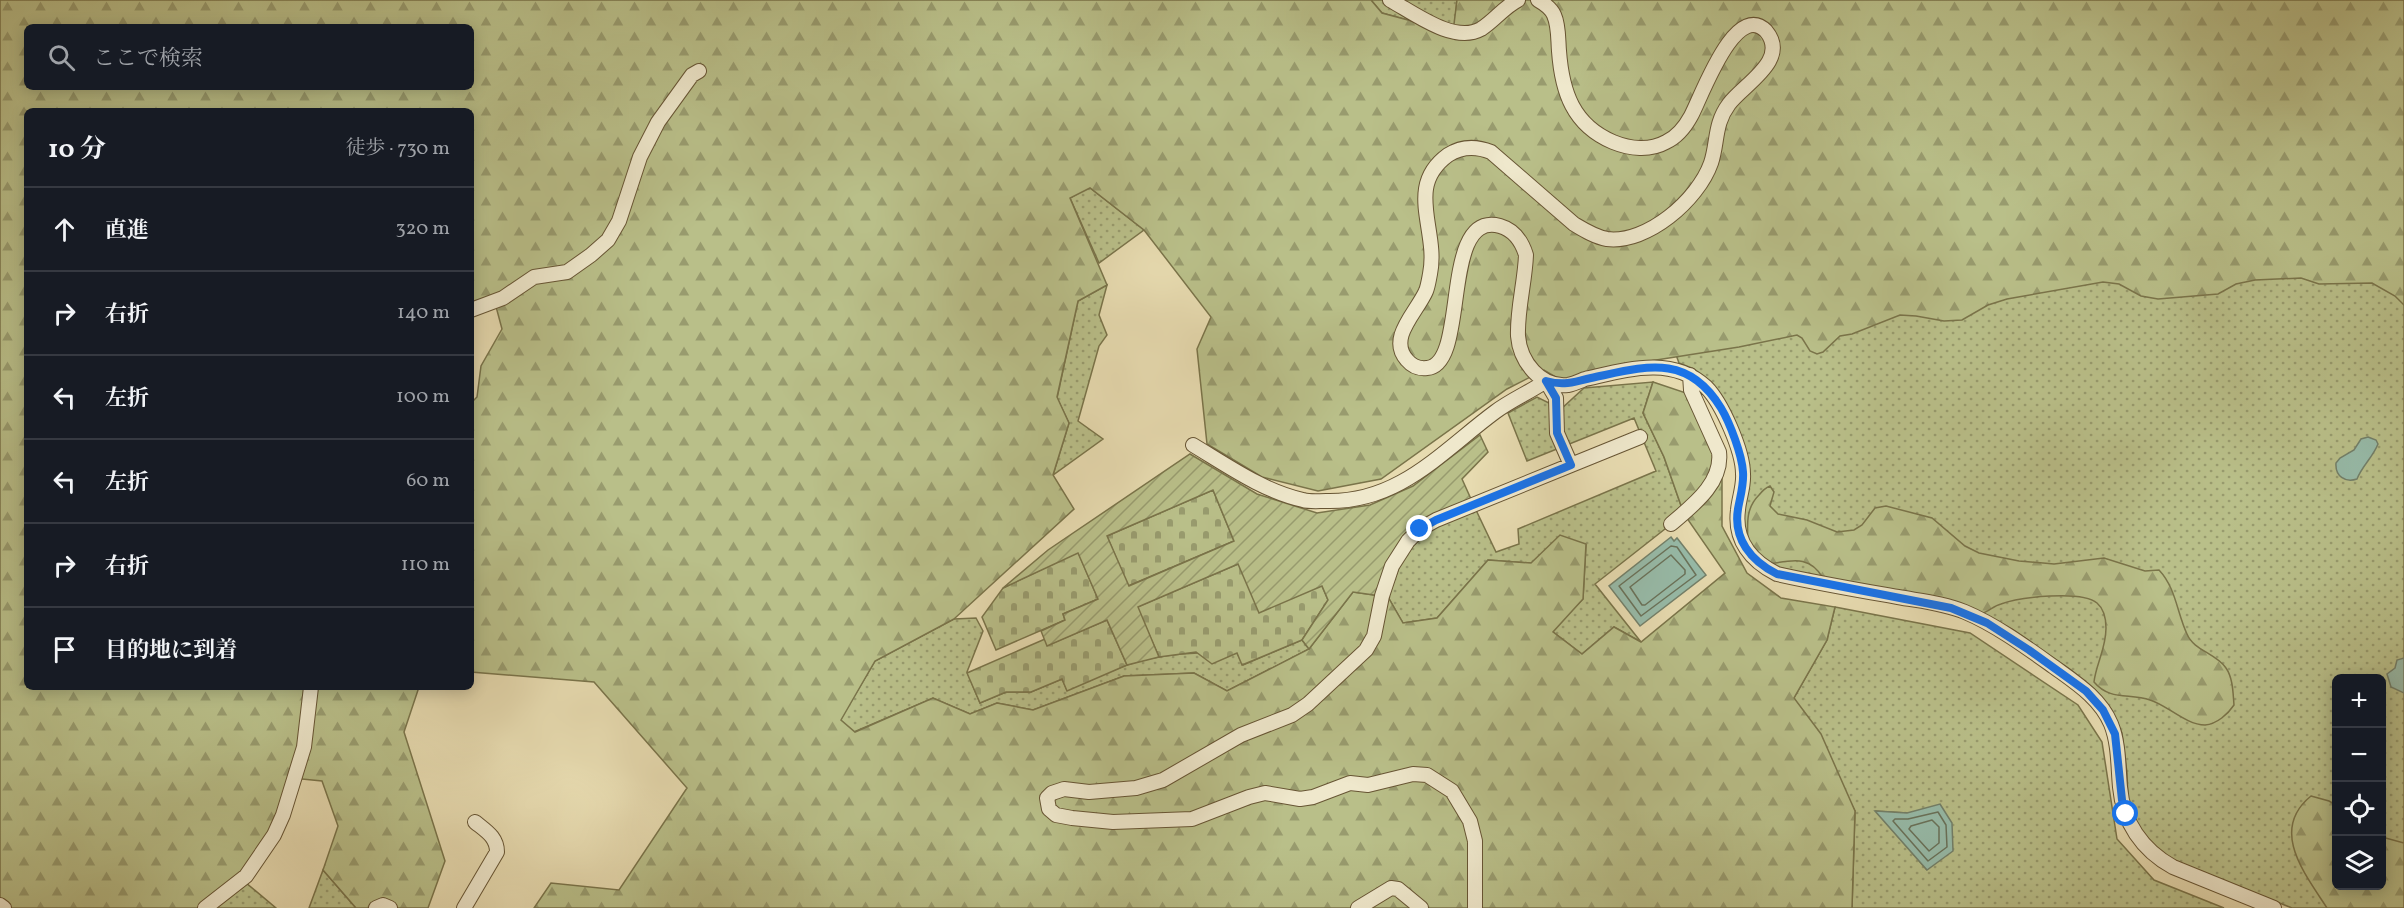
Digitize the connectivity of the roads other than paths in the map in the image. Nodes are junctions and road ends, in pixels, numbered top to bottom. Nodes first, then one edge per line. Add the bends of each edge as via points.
1 (1518, 0) edge
2 (1538, 0) edge
3 (1400, 2) edge
4 (699, 71) dead end
5 (474, 309) edge
6 (1690, 375) junction
7 (1546, 381) junction
8 (1640, 437) dead end
9 (1193, 445) dead end
10 (1571, 465) junction
11 (1671, 524) dead end
12 (311, 690) edge
13 (475, 822) dead end
14 (0, 905) edge
15 (4, 908) edge
16 (205, 908) edge
17 (376, 908) edge
18 (390, 908) edge
19 (464, 908) edge
20 (1358, 908) edge
21 (1421, 908) edge
22 (1475, 908) edge
23 (2274, 908) edge

1 - 3 street via 1481,29 1464,34 1450,32
2 - 7 street via 1554,15 1561,77 1569,102 1581,120 1602,138 1618,145 1651,148 1679,134 1727,43 1748,23 1766,31 1773,54 1764,69 1729,103 1718,122 1711,162 1702,182 1685,202 1642,235 1606,239 1588,233 1507,164 1479,148 1467,147 1452,153 1432,170 1424,196 1431,272 1426,291 1400,339 1405,358 1412,365 1428,369 1443,357 1468,242 1475,232 1497,225 1516,236 1526,255 1518,335 1528,365
4 - 5 street via 658,122 608,240 567,272 534,277 502,298
6 - 7 street via 1660,366 1568,385
6 - 11 street via 1691,390 1720,461 1717,474 1696,502
6 - 23 street via 1722,409 1741,459 1738,529 1745,547 1758,562 1777,574 1963,611 2029,650 2086,691 2110,722 2118,752 2122,800 2139,840 2173,867
7 - 9 street via 1497,411 1400,484 1342,502 1305,501 1277,493
7 - 10 street via 1556,398 1557,433
8 - 10 street
10 - 22 street via 1420,529 1392,566 1374,636 1366,650 1292,715 1241,735 1163,780 1136,788 1089,792 1064,789 1047,798 1049,809 1072,818 1113,822 1192,819 1265,793 1300,799 1350,783 1368,785 1413,774 1427,775 1452,791 1470,821 1475,842
12 - 16 street via 304,747 274,835 246,876
13 - 19 street via 492,836 497,852
14 - 15 street
17 - 18 street
20 - 21 street via 1391,888 1398,889

